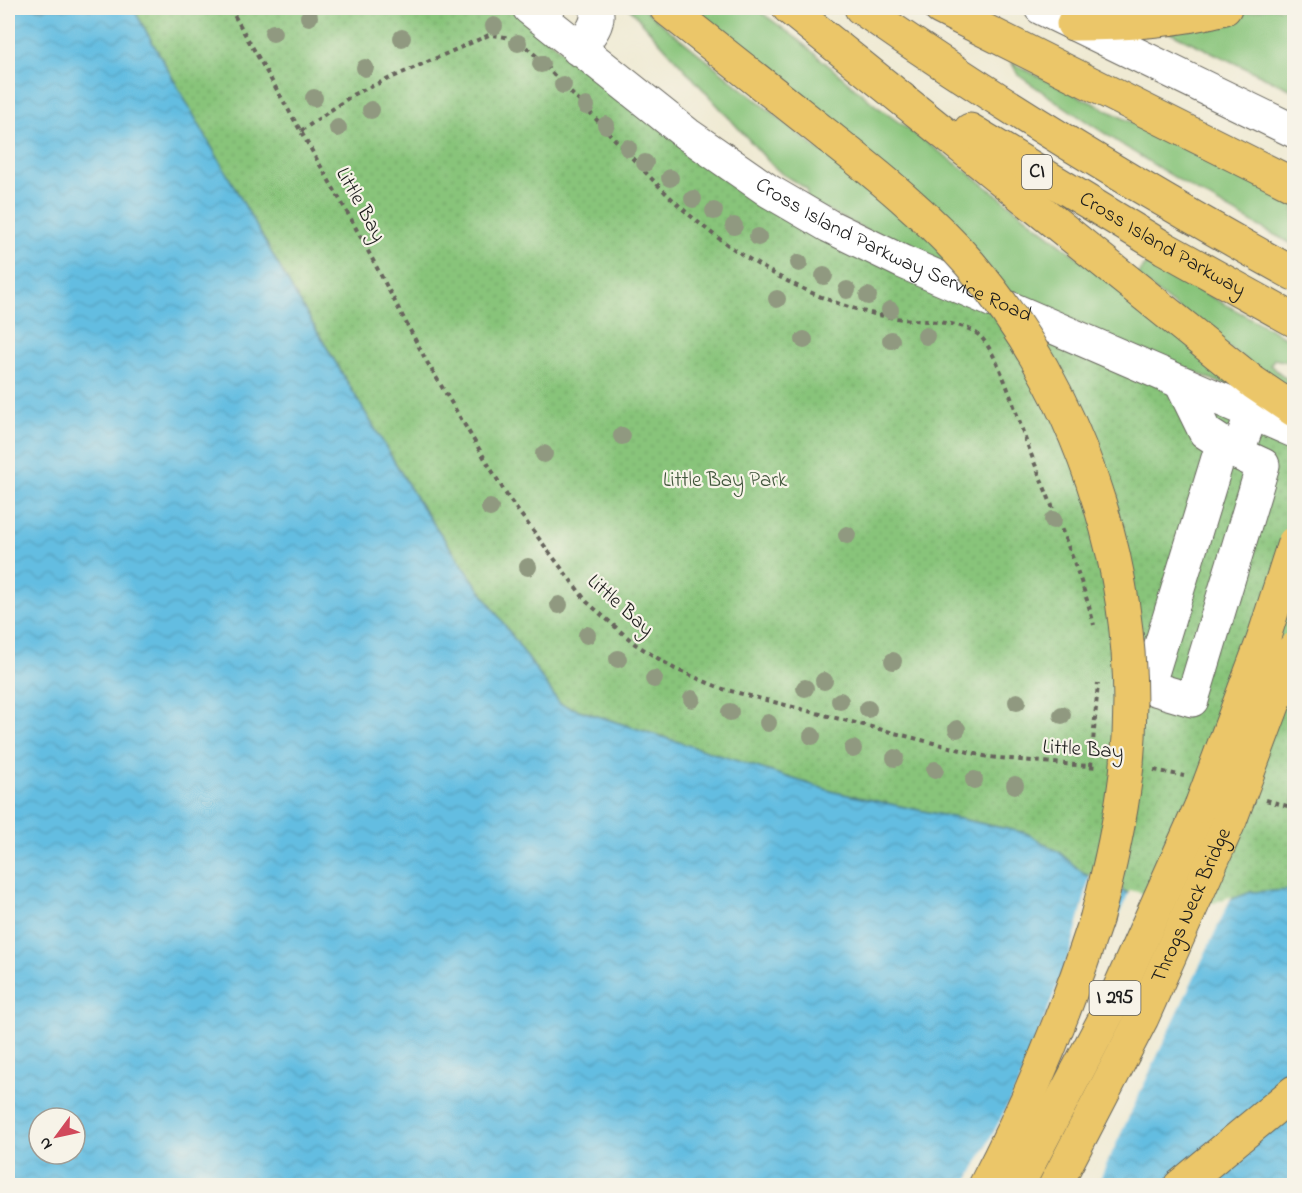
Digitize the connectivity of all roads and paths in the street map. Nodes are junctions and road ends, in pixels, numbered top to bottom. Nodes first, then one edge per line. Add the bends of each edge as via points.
1 (230, 8) edge
2 (529, 8) edge
3 (596, 8) edge
4 (666, 8) edge
5 (789, 8) edge
6 (861, 8) edge
7 (940, 8) edge
8 (1041, 8) edge
9 (1226, 8) edge
10 (1073, 24) junction
11 (578, 49) junction
12 (301, 130) junction
13 (1294, 132) edge
14 (1294, 185) edge
15 (1294, 274) edge
16 (1294, 320) edge
17 (1181, 383) junction
18 (1294, 410) edge
19 (1252, 413) junction
20 (1294, 431) edge
21 (1229, 449) junction
22 (1294, 543) edge
23 (1096, 636) dead end
24 (1294, 649) edge
25 (1099, 676) dead end
26 (1091, 766) junction
27 (1102, 767) dead end
28 (1145, 769) dead end
29 (1195, 791) junction
30 (1263, 799) dead end
31 (1294, 808) edge
32 (1294, 1092) edge
33 (985, 1185) edge
34 (1017, 1185) edge
35 (1055, 1185) edge
36 (1180, 1185) edge

1 - 12 path, Little Bay
2 - 11 street, Cross Island Parkway Service Road
3 - 11 street via 594,28
4 - 33 highway, bridge via 903,197 983,280 1026,341 1063,409 1088,468 1109,537 1122,608 1129,727 1126,774 1109,871 1077,978 1047,1059
5 - 16 highway, Cross Island Parkway / CI via 1022,163
5 - 18 highway via 1254,383
6 - 15 highway, Cross Island Parkway / CI via 1074,148
7 - 14 highway
8 - 10 street
9 - 10 highway via 1137,24
10 - 13 street
11 - 17 street, Cross Island Parkway Service Road via 726,162 850,237
12 - 23 path via 354,94 489,35 507,36 524,46 592,113 685,213 722,241 786,281 848,307 969,328 991,351 1072,556
12 - 26 path, Little Bay via 427,362 509,499 587,602 635,644 675,669 723,689 988,758
17 - 19 street, Cross Island Parkway Service Road
17 - 21 street via 1205,432
19 - 20 street, Cross Island Parkway Service Road
19 - 21 street
21 - 21 street via 1148,687 1192,700 1263,465
22 - 29 highway, I 295, bridge via 1263,640
24 - 35 highway, Throgs Neck Bridge / I 295, bridge via 1232,818 1142,1018
25 - 26 path
26 - 27 path, Little Bay
28 - 29 path, Little Bay via 1167,771
29 - 34 highway, Throgs Neck Bridge / I 295 via 1117,995
30 - 31 path
32 - 36 highway

